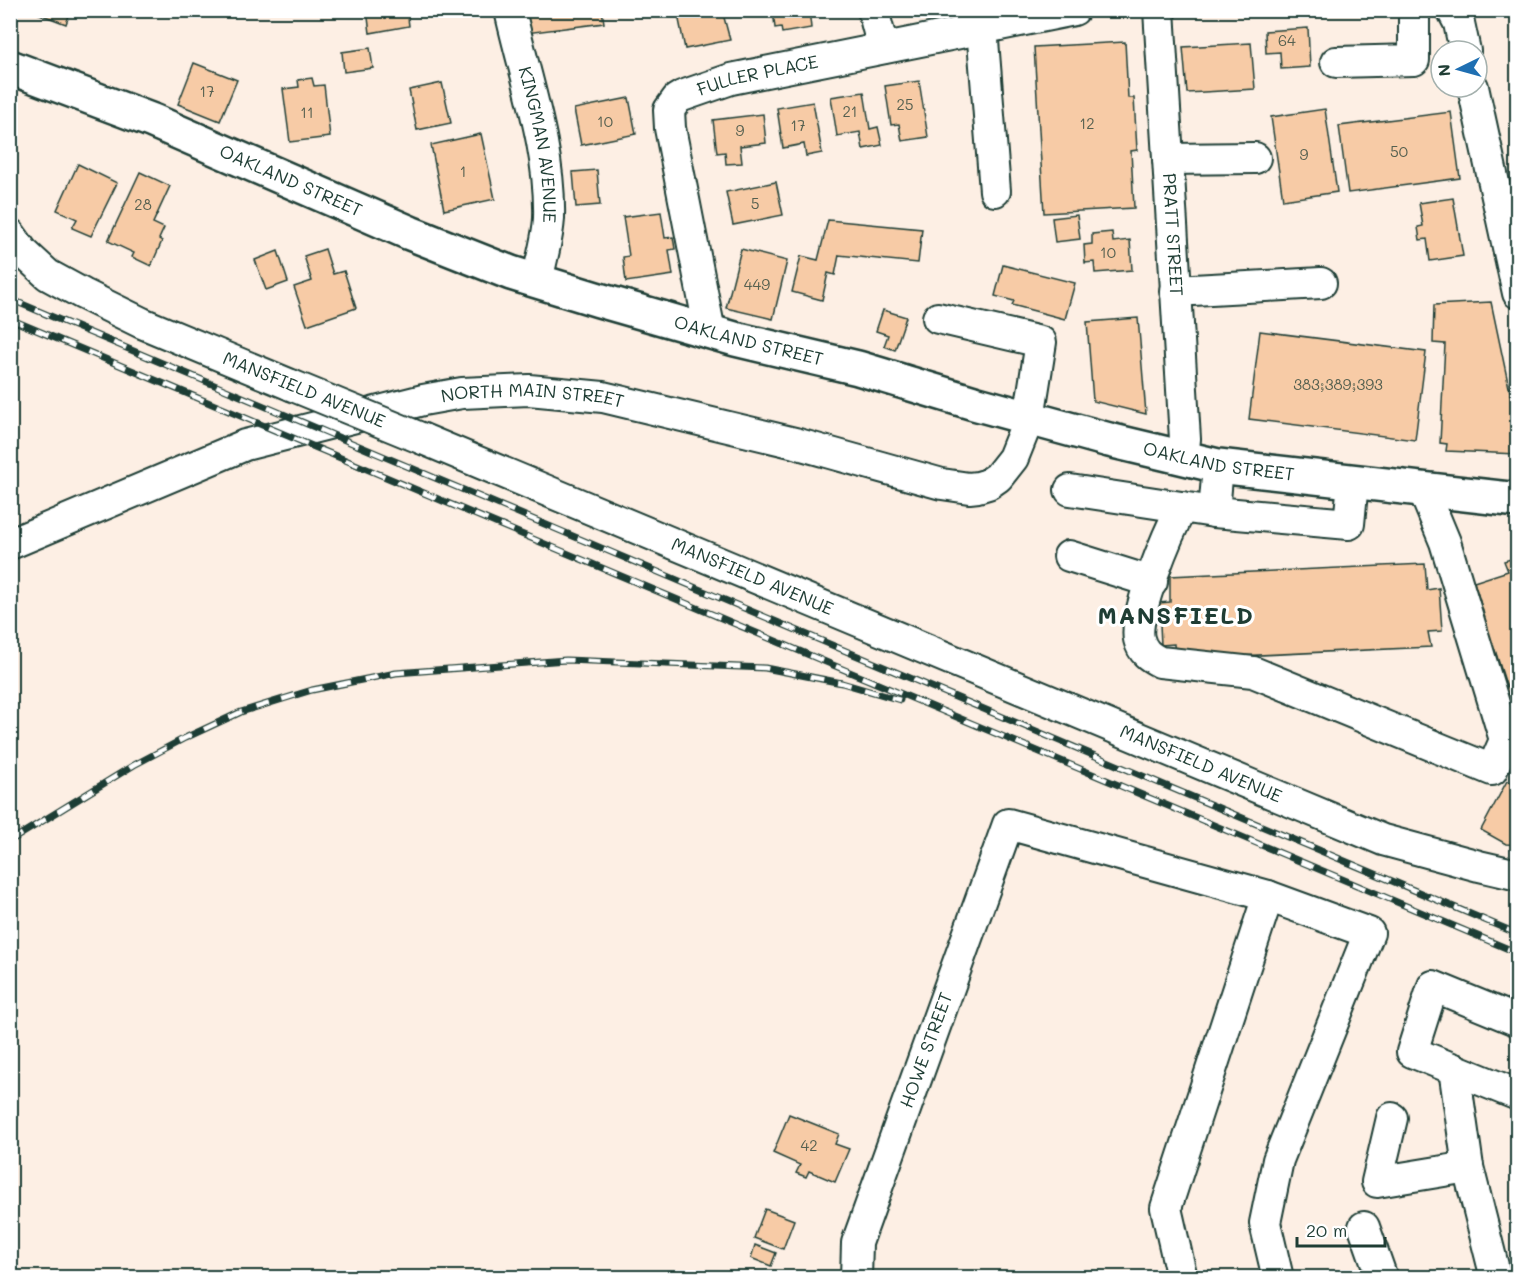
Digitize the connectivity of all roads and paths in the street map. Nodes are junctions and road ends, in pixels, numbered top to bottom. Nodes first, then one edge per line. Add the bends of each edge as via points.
1 (510, 10) edge
2 (873, 10) edge
3 (1074, 10) edge
4 (1159, 10) edge
5 (1414, 10) edge
6 (1452, 10) edge
7 (982, 28) junction
8 (1462, 39) edge
9 (883, 48) junction
10 (1336, 62) dead end
11 (10, 67) edge
12 (1476, 99) edge
13 (1255, 158) dead end
14 (1168, 159) junction
15 (995, 191) dead end
16 (10, 234) edge
17 (537, 281) junction
18 (1321, 283) dead end
19 (1175, 291) junction
20 (1518, 293) edge
21 (938, 318) dead end
22 (710, 332) junction
23 (1029, 418) junction
24 (1183, 458) junction
25 (1218, 466) junction
26 (1353, 482) junction
27 (1423, 489) junction
28 (1070, 490) dead end
29 (1518, 500) edge
30 (1182, 507) junction
31 (1214, 512) junction
32 (10, 544) edge
33 (1069, 556) dead end
34 (1152, 582) junction
35 (1518, 874) edge
36 (1268, 897) junction
37 (1518, 1021) edge
38 (1454, 1069) junction
39 (1518, 1095) edge
40 (1392, 1118) dead end
41 (1468, 1167) junction
42 (1364, 1227) dead end
43 (856, 1278) edge
44 (1182, 1278) edge
45 (1278, 1278) edge
46 (1382, 1278) edge
47 (1496, 1278) edge

1 - 17 street, KINGMAN AVENUE via 541,138 546,182 549,219
2 - 9 street
3 - 7 street, FULLER PLACE
4 - 14 street, PRATT STREET
5 - 10 street via 1414,60
6 - 8 street
7 - 9 street, FULLER PLACE
7 - 15 street
9 - 22 street, FULLER PLACE via 731,79 682,96 672,104 670,128
11 - 17 main road, OAKLAND STREET via 153,121 410,233
12 - 20 street
13 - 14 street
14 - 19 street, PRATT STREET
16 - 35 street, MANSFIELD AVENUE, bridge via 48,275 142,323 1374,836
17 - 22 main road, OAKLAND STREET
18 - 19 street
19 - 24 street, PRATT STREET
21 - 23 street, NORTH MAIN STREET via 1041,342
22 - 23 main road, OAKLAND STREET via 858,368
23 - 24 main road, OAKLAND STREET
23 - 32 street, NORTH MAIN STREET via 1006,468 988,484 969,488 603,397 529,390 462,393 245,445
24 - 25 main road, OAKLAND STREET
25 - 26 main road, OAKLAND STREET
25 - 31 street
26 - 27 main road, OAKLAND STREET
26 - 31 street via 1349,524
27 - 29 main road, OAKLAND STREET
27 - 34 street via 1445,542 1505,740 1492,770 1253,672 1160,663 1149,657 1138,635
28 - 30 street
30 - 31 street
30 - 34 street
33 - 34 street
36 - 43 street, HOWE STREET via 1008,824 857,1243
36 - 44 street via 1166,1208
36 - 45 street via 1369,933 1278,1160 1265,1223
37 - 38 street via 1433,987 1412,1052
38 - 39 street
38 - 41 street
40 - 41 street via 1377,1182
41 - 47 street
42 - 46 street

